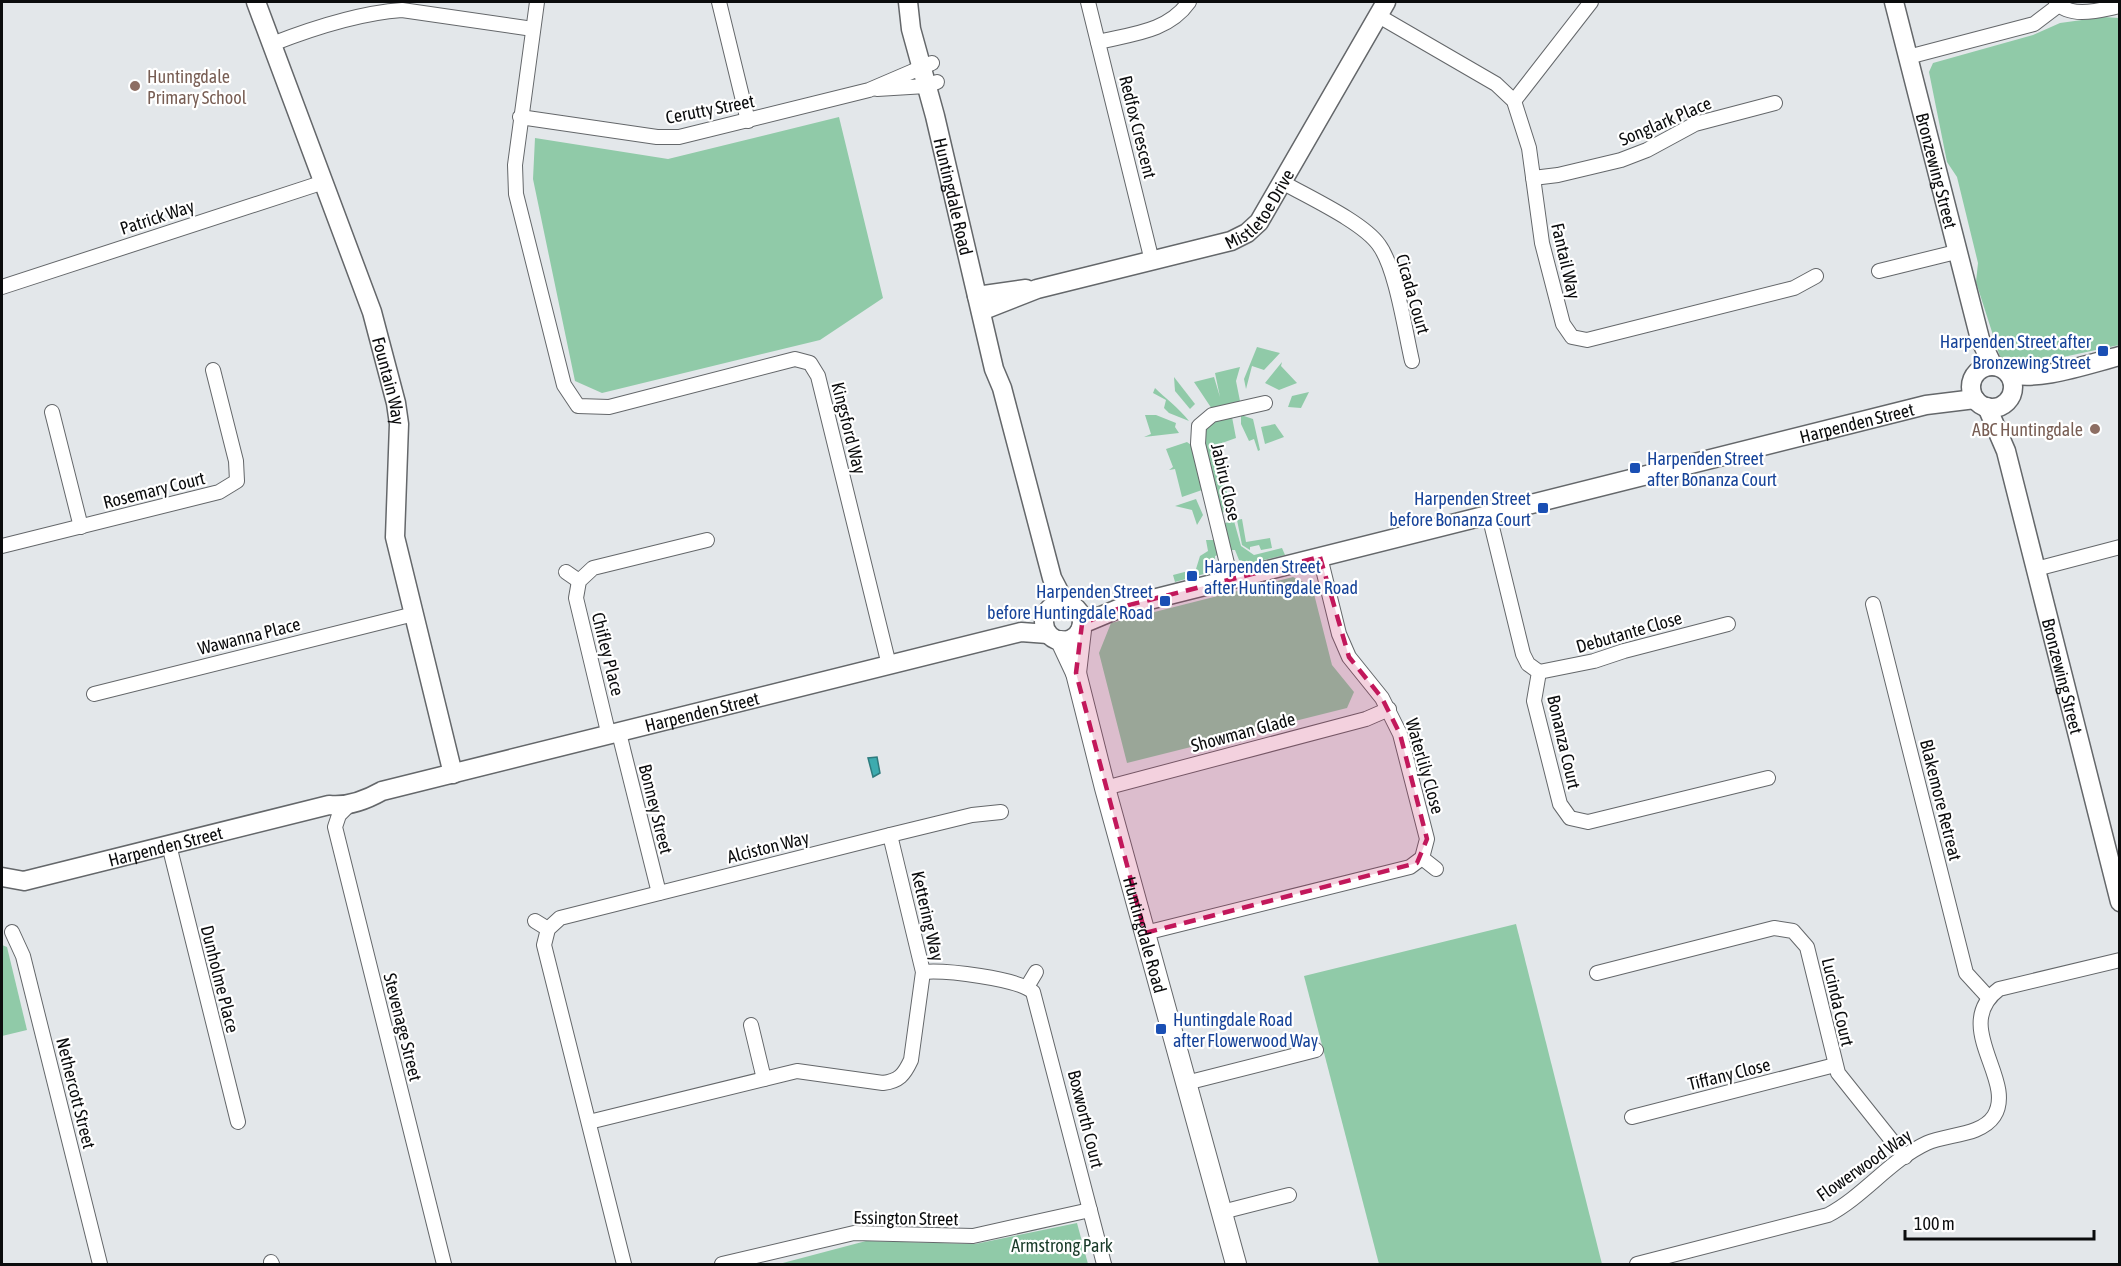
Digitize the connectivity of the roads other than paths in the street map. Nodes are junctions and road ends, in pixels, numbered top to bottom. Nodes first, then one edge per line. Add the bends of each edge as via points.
1 (256, 2) edge
2 (537, 2) edge
3 (719, 2) edge
4 (910, 2) edge
5 (1088, 2) edge
6 (1189, 2) edge
7 (1591, 2) edge
8 (1894, 2) edge
9 (2058, 3) edge
10 (402, 6) edge
11 (2120, 6) edge
12 (1382, 8) edge
13 (533, 29) junction
14 (1098, 42) junction
15 (272, 44) junction
16 (1908, 57) junction
17 (926, 65) junction
18 (932, 84) junction
19 (869, 90) junction
20 (1514, 101) junction
21 (1775, 103) dead end
22 (520, 117) junction
23 (748, 121) junction
24 (1533, 178) junction
25 (324, 182) junction
26 (1282, 182) junction
27 (1956, 252) junction
28 (1152, 261) junction
29 (1879, 271) dead end
30 (1816, 276) dead end
31 (2, 287) edge
32 (984, 302) junction
33 (2120, 356) edge
34 (1412, 361) dead end
35 (213, 370) dead end
36 (2053, 372) junction
37 (1985, 384) junction
38 (2011, 397) junction
39 (1265, 403) dead end
40 (52, 412) dead end
41 (2006, 452) junction
42 (1489, 515) junction
43 (81, 527) junction
44 (706, 540) dead end
45 (2, 546) edge
46 (2120, 547) edge
47 (1320, 557) junction
48 (2036, 569) junction
49 (566, 572) dead end
50 (1231, 580) junction
51 (579, 581) junction
52 (1874, 604) dead end
53 (1125, 606) junction
54 (1059, 607) junction
55 (414, 614) junction
56 (1728, 624) dead end
57 (1081, 627) junction
58 (1021, 632) junction
59 (1055, 637) junction
60 (889, 665) junction
61 (1539, 672) junction
62 (1076, 673) junction
63 (94, 694) dead end
64 (1389, 709) junction
65 (614, 734) junction
66 (453, 774) junction
67 (1767, 778) dead end
68 (1105, 788) junction
69 (382, 791) junction
70 (351, 803) junction
71 (329, 805) junction
72 (1001, 812) dead end
73 (890, 835) junction
74 (2112, 842) edge
75 (169, 845) junction
76 (1422, 858) junction
77 (1436, 868) dead end
78 (2, 877) edge
79 (659, 893) junction
80 (2120, 902) edge
81 (535, 921) dead end
82 (548, 929) junction
83 (12, 932) dead end
84 (1145, 933) junction
85 (2120, 960) edge
86 (922, 972) junction
87 (1036, 972) dead end
88 (1597, 973) dead end
89 (1027, 987) junction
90 (1988, 997) junction
91 (751, 1025) dead end
92 (1316, 1050) dead end
93 (1835, 1065) junction
94 (764, 1079) junction
95 (1186, 1083) junction
96 (1632, 1117) dead end
97 (238, 1122) dead end
98 (589, 1122) junction
99 (1905, 1157) junction
100 (1289, 1195) dead end
101 (1090, 1210) junction
102 (1222, 1212) junction
103 (100, 1264) edge
104 (444, 1264) edge
105 (624, 1264) edge
106 (722, 1264) edge
107 (1104, 1264) edge
108 (1236, 1264) edge
109 (1637, 1264) edge

1 - 15 street, Fountain Way
2 - 13 street, Kingsford Way
3 - 23 street
4 - 17 street, Huntingdale Road
5 - 14 street, Redfox Crescent
6 - 14 street via 1158,28
7 - 20 street
8 - 16 street, Bronzewing Street
9 - 11 street via 2071,11 2085,12
9 - 16 street via 2034,24
10 - 13 street
10 - 15 street via 308,30
12 - 20 street via 1496,84
12 - 26 street, Mistletoe Drive
13 - 22 street, Kingsford Way
14 - 28 street, Redfox Crescent
15 - 25 street, Fountain Way
16 - 27 street, Bronzewing Street
17 - 18 street, Huntingdale Road
17 - 19 street, Cerutty Street
18 - 19 street, Cerutty Street
18 - 32 street, Huntingdale Road
19 - 23 street, Cerutty Street
20 - 24 street, Fantail Way via 1529,148
21 - 24 street, Songlark Place via 1695,124 1621,160
22 - 23 street, Cerutty Street via 657,137 679,137
22 - 60 street, Kingsford Way via 516,194 574,411 609,406 795,359 810,363 818,376
24 - 30 street, Fantail Way via 1542,243 1563,324 1572,337 1587,340 1794,288
25 - 31 street, Patrick Way
25 - 55 street, Fountain Way via 372,312 396,403 399,424 395,537
26 - 28 street, Mistletoe Drive via 1259,222 1247,233 1231,241
26 - 34 street, Cicada Court via 1364,229 1379,245 1387,261
27 - 29 street
27 - 37 street, Bronzewing Street via 1980,339
28 - 32 street, Mistletoe Drive
32 - 54 street, Huntingdale Road via 1002,367 1002,388
33 - 36 street, Harpenden Street
35 - 43 street, Rosemary Court via 236,461 237,481 219,492
36 - 37 street, Harpenden Street via 2015,375
36 - 38 street, Harpenden Street
37 - 38 street via 2013,386
37 - 38 street, Harpenden Street via 2001,406
37 - 41 street, Bronzewing Street
37 - 42 street, Harpenden Street via 1926,405
38 - 41 street, Bronzewing Street
39 - 50 street, Jabiru Close via 1212,415 1199,426 1198,444
40 - 43 street
41 - 48 street, Bronzewing Street
42 - 47 street, Harpenden Street
42 - 61 street, Bonanza Court via 1523,654
43 - 45 street, Rosemary Court
44 - 51 street via 593,568
46 - 48 street
47 - 50 street, Harpenden Street
47 - 64 street, Waterlily Close via 1349,657
48 - 74 street, Bronzewing Street
49 - 51 street
50 - 53 street, Harpenden Street
51 - 65 street, Chifley Place via 576,598
52 - 90 street, Blakemore Retreat via 1966,973
53 - 54 street, Harpenden Street
53 - 57 street, Harpenden Street
54 - 57 street via 1080,612
54 - 58 street, Harpenden Street
54 - 59 street via 1044,624
55 - 63 street, Wawanna Place
55 - 66 street, Fountain Way
56 - 61 street, Debutante Close via 1594,662
57 - 59 street, Harpenden Street via 1073,638
57 - 62 main road, Huntingdale Road
58 - 59 street, Harpenden Street
58 - 60 street, Harpenden Street
59 - 62 main road, Huntingdale Road
60 - 65 street, Harpenden Street
61 - 67 street, Bonanza Court via 1534,701 1560,804 1570,818 1588,822
62 - 68 main road, Huntingdale Road
64 - 68 street, Showman Glade via 1366,719
64 - 76 street, Waterlily Close via 1400,734 1427,839
65 - 66 street, Harpenden Street
65 - 79 street, Bonney Street
66 - 69 street, Harpenden Street
68 - 84 main road, Huntingdale Road
69 - 70 street, Harpenden Street
69 - 71 street, Harpenden Street via 369,789 337,798
70 - 71 street, Harpenden Street
70 - 104 street, Stevenage Street via 335,827
71 - 75 street, Harpenden Street
72 - 73 street, Alciston Way
73 - 79 street, Alciston Way
73 - 86 street, Kettering Way
74 - 80 street, Bronzewing Street
75 - 78 street, Harpenden Street via 24,881
75 - 97 street, Dunholme Place
76 - 77 street
76 - 84 street via 1410,867
79 - 82 street, Alciston Way via 560,918
81 - 82 street
82 - 98 street via 544,945
83 - 103 street, Nethercott Street via 23,956
84 - 95 main road, Huntingdale Road
85 - 90 street via 1999,989
86 - 89 street via 947,970
86 - 94 street, Kettering Way via 911,1060 905,1073 895,1081 883,1083 797,1071
87 - 89 street
88 - 93 street, Lucinda Court via 1774,928 1793,931 1807,947
89 - 101 street, Boxworth Court via 1036,998
90 - 99 street, Flowerwood Way via 1981,1008 1980,1025 1998,1096 1994,1116 1977,1129 1934,1140
91 - 94 street
92 - 95 street
93 - 96 street, Tiffany Close
93 - 99 street, Lucinda Court
94 - 98 street, Kettering Way
95 - 102 main road, Huntingdale Road
98 - 105 street
99 - 109 street, Flowerwood Way via 1828,1215
100 - 102 street
101 - 106 street, Essington Street via 973,1236 854,1233
101 - 107 street, Boxworth Court
102 - 108 main road, Huntingdale Road

